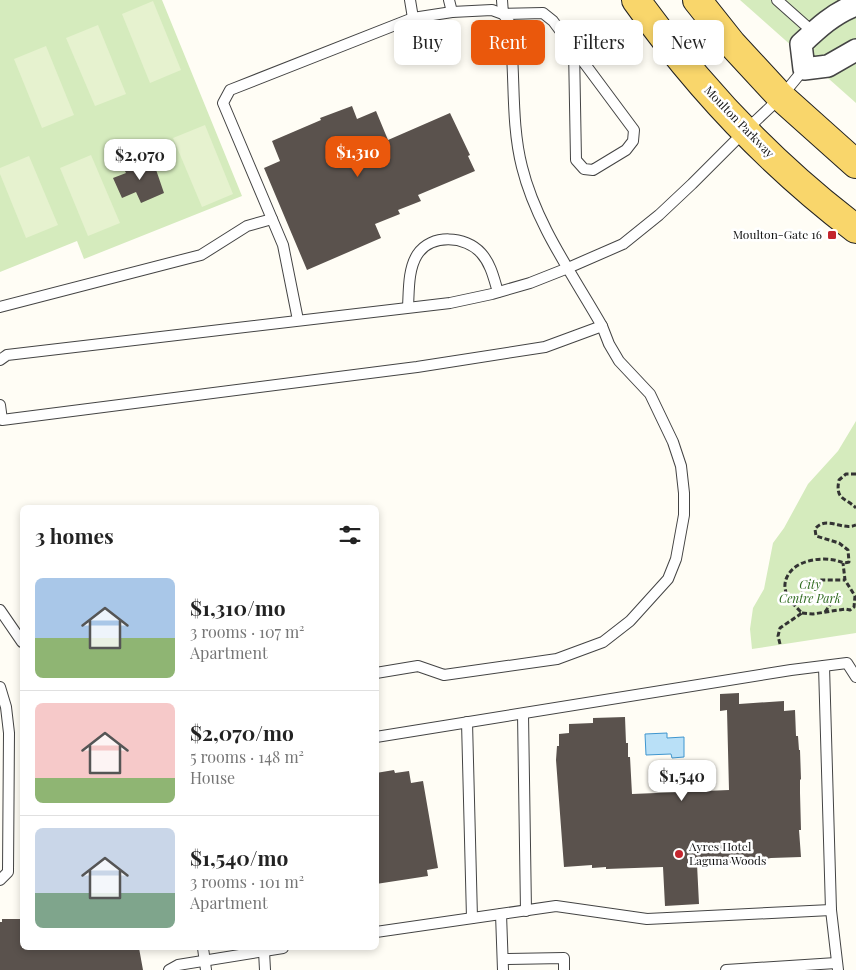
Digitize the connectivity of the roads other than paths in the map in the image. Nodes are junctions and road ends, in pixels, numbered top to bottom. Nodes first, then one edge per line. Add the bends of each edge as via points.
1 (410, 0) edge
2 (450, 0) edge
3 (502, 0) edge
4 (636, 0) edge
5 (697, 0) edge
6 (777, 0) edge
7 (856, 6) edge
8 (452, 12) junction
9 (504, 14) junction
10 (413, 18) junction
11 (555, 24) edge
12 (814, 32) junction
13 (574, 49) joint
14 (856, 50) edge
15 (804, 69) junction
16 (781, 97) junction
17 (746, 130) junction
18 (856, 164) edge
19 (272, 219) junction
20 (856, 229) edge
21 (568, 268) junction
22 (498, 292) junction
23 (0, 307) edge
24 (408, 308) junction
25 (298, 320) junction
26 (602, 326) junction
27 (0, 360) edge
28 (0, 404) edge
29 (0, 610) edge
30 (20, 639) edge
31 (824, 666) junction
32 (379, 672) edge
33 (856, 677) edge
34 (0, 687) edge
35 (522, 714) junction
36 (467, 722) junction
37 (379, 737) edge
38 (0, 880) edge
39 (831, 910) junction
40 (526, 911) junction
41 (501, 914) junction
42 (472, 918) junction
43 (379, 932) edge
44 (203, 950) edge
45 (270, 950) edge
46 (264, 951) junction
47 (503, 959) junction
48 (206, 965) edge
49 (837, 966) edge
50 (169, 970) edge
51 (265, 970) edge
52 (503, 970) edge
53 (564, 970) edge
54 (726, 970) edge

1 - 10 lane
2 - 8 lane
3 - 9 lane
4 - 17 main road, Moulton Parkway via 706,89
5 - 16 main road
6 - 12 lane
7 - 12 street via 842,10
8 - 9 lane via 492,10
8 - 10 lane
9 - 11 lane via 543,13
9 - 21 lane via 509,22 521,164 530,196
10 - 19 lane via 230,90 222,104
12 - 15 street via 801,44
13 - 13 lane via 634,130 633,141 626,150 593,170 584,169 576,160
14 - 15 street via 828,66
15 - 16 lane
16 - 17 lane
16 - 18 main road
17 - 20 main road, Moulton Parkway via 824,204
17 - 21 lane via 659,215 622,244
19 - 23 lane via 248,226 201,255
19 - 25 lane via 283,245
21 - 22 lane
21 - 26 lane
22 - 24 lane
22 - 24 lane via 491,268 482,254 458,240 440,240 428,244 418,254 410,273
24 - 25 lane
25 - 27 lane via 7,355
26 - 28 lane via 544,347 407,368 2,420
26 - 32 lane via 619,361 650,394 681,466 684,515 676,560 668,579 630,621 603,642 557,659 444,676 418,666
29 - 30 lane
31 - 33 lane via 847,663
31 - 35 lane
31 - 39 lane
34 - 38 lane via 9,733 8,872
35 - 36 lane
35 - 40 lane
36 - 37 lane
36 - 42 lane
39 - 40 lane via 647,919 556,906
39 - 49 lane
40 - 41 lane
41 - 42 lane
41 - 47 lane
42 - 43 lane
44 - 48 lane
45 - 46 lane
46 - 48 lane
46 - 51 lane
47 - 52 lane
47 - 53 lane via 564,958
48 - 50 lane via 178,965
49 - 54 lane

